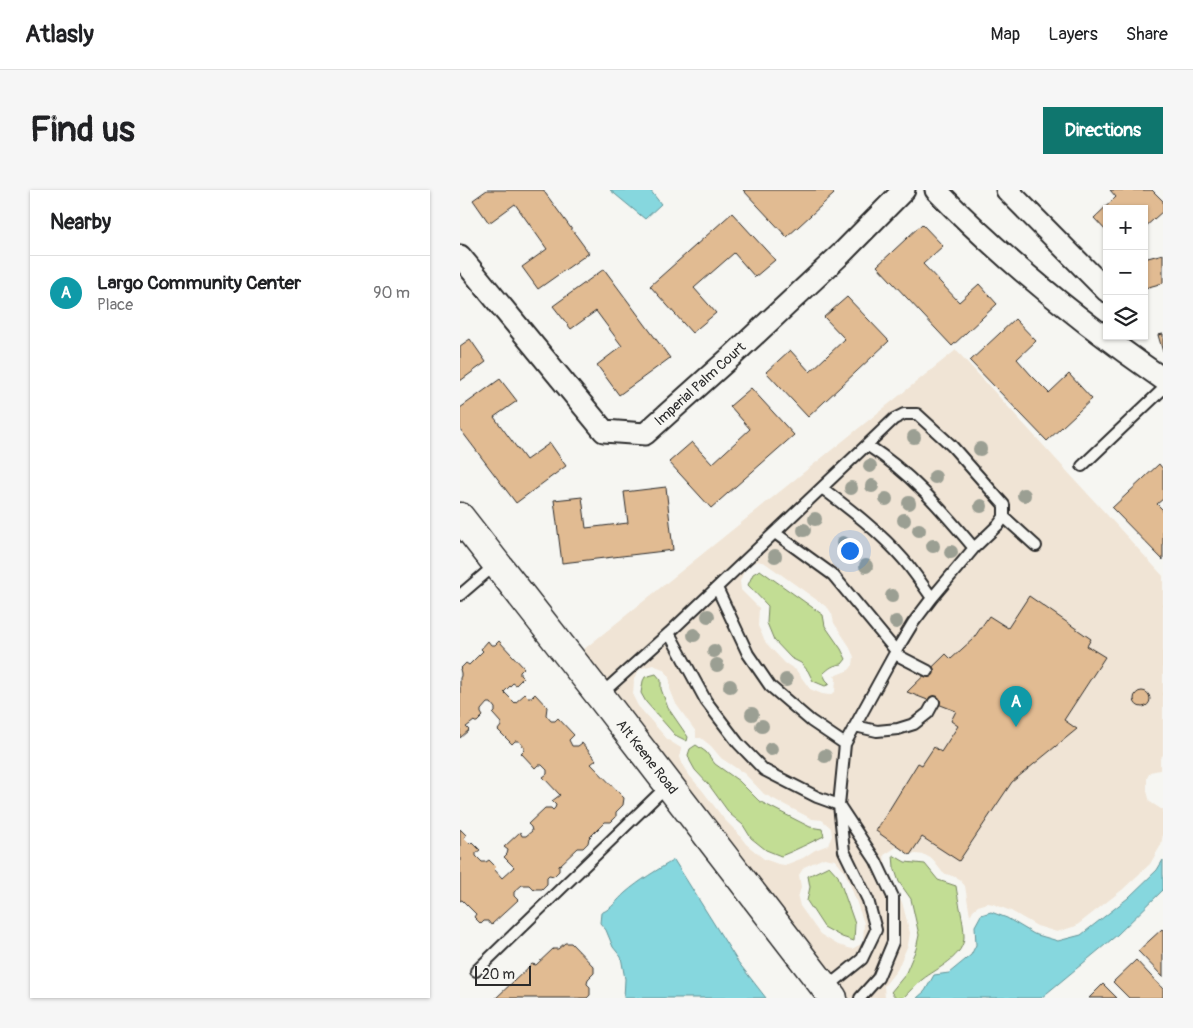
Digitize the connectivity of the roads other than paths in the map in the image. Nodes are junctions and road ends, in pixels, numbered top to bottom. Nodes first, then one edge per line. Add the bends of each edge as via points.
1 (904, 190) edge
2 (936, 190) edge
3 (1007, 190) edge
4 (460, 256) edge
5 (1103, 287) edge
6 (1119, 342) edge
7 (1163, 379) edge
8 (1163, 389) edge
9 (867, 445) junction
10 (1082, 466) dead end
11 (822, 488) junction
12 (460, 517) edge
13 (1004, 517) junction
14 (775, 533) junction
15 (1036, 546) dead end
16 (974, 548) junction
17 (496, 564) junction
18 (717, 588) junction
19 (460, 595) edge
20 (932, 598) junction
21 (670, 634) junction
22 (895, 653) junction
23 (928, 671) dead end
24 (600, 695) junction
25 (934, 702) dead end
26 (855, 726) junction
27 (845, 744) junction
28 (669, 785) junction
29 (839, 805) junction
30 (476, 971) dead end
31 (828, 994) edge
32 (860, 998) edge

1 - 4 street, Imperial Palm Court via 835,260 645,434 604,431
2 - 6 street via 1048,293
3 - 5 street
6 - 7 street
8 - 10 lane
9 - 11 lane
9 - 13 lane via 894,419 904,414 917,414 952,446 1004,505
9 - 16 lane via 916,483
11 - 14 lane
11 - 20 lane via 879,535
12 - 17 street, Alt Keene Road
13 - 15 lane
13 - 16 lane
14 - 18 lane
14 - 22 lane via 833,575
16 - 20 lane
17 - 19 lane
17 - 24 street, Alt Keene Road
18 - 21 lane
18 - 27 lane via 748,654 770,686 811,721
20 - 22 lane
21 - 24 lane
21 - 29 lane via 706,702 764,770
22 - 23 lane
22 - 26 lane
24 - 28 street, Alt Keene Road
25 - 26 lane via 928,713 914,724 898,729 877,731
26 - 27 lane
27 - 29 lane
28 - 30 lane
28 - 31 street, Alt Keene Road
29 - 31 lane via 844,851 868,900 876,930 862,959
29 - 32 lane via 876,861 893,897 893,942 878,978

